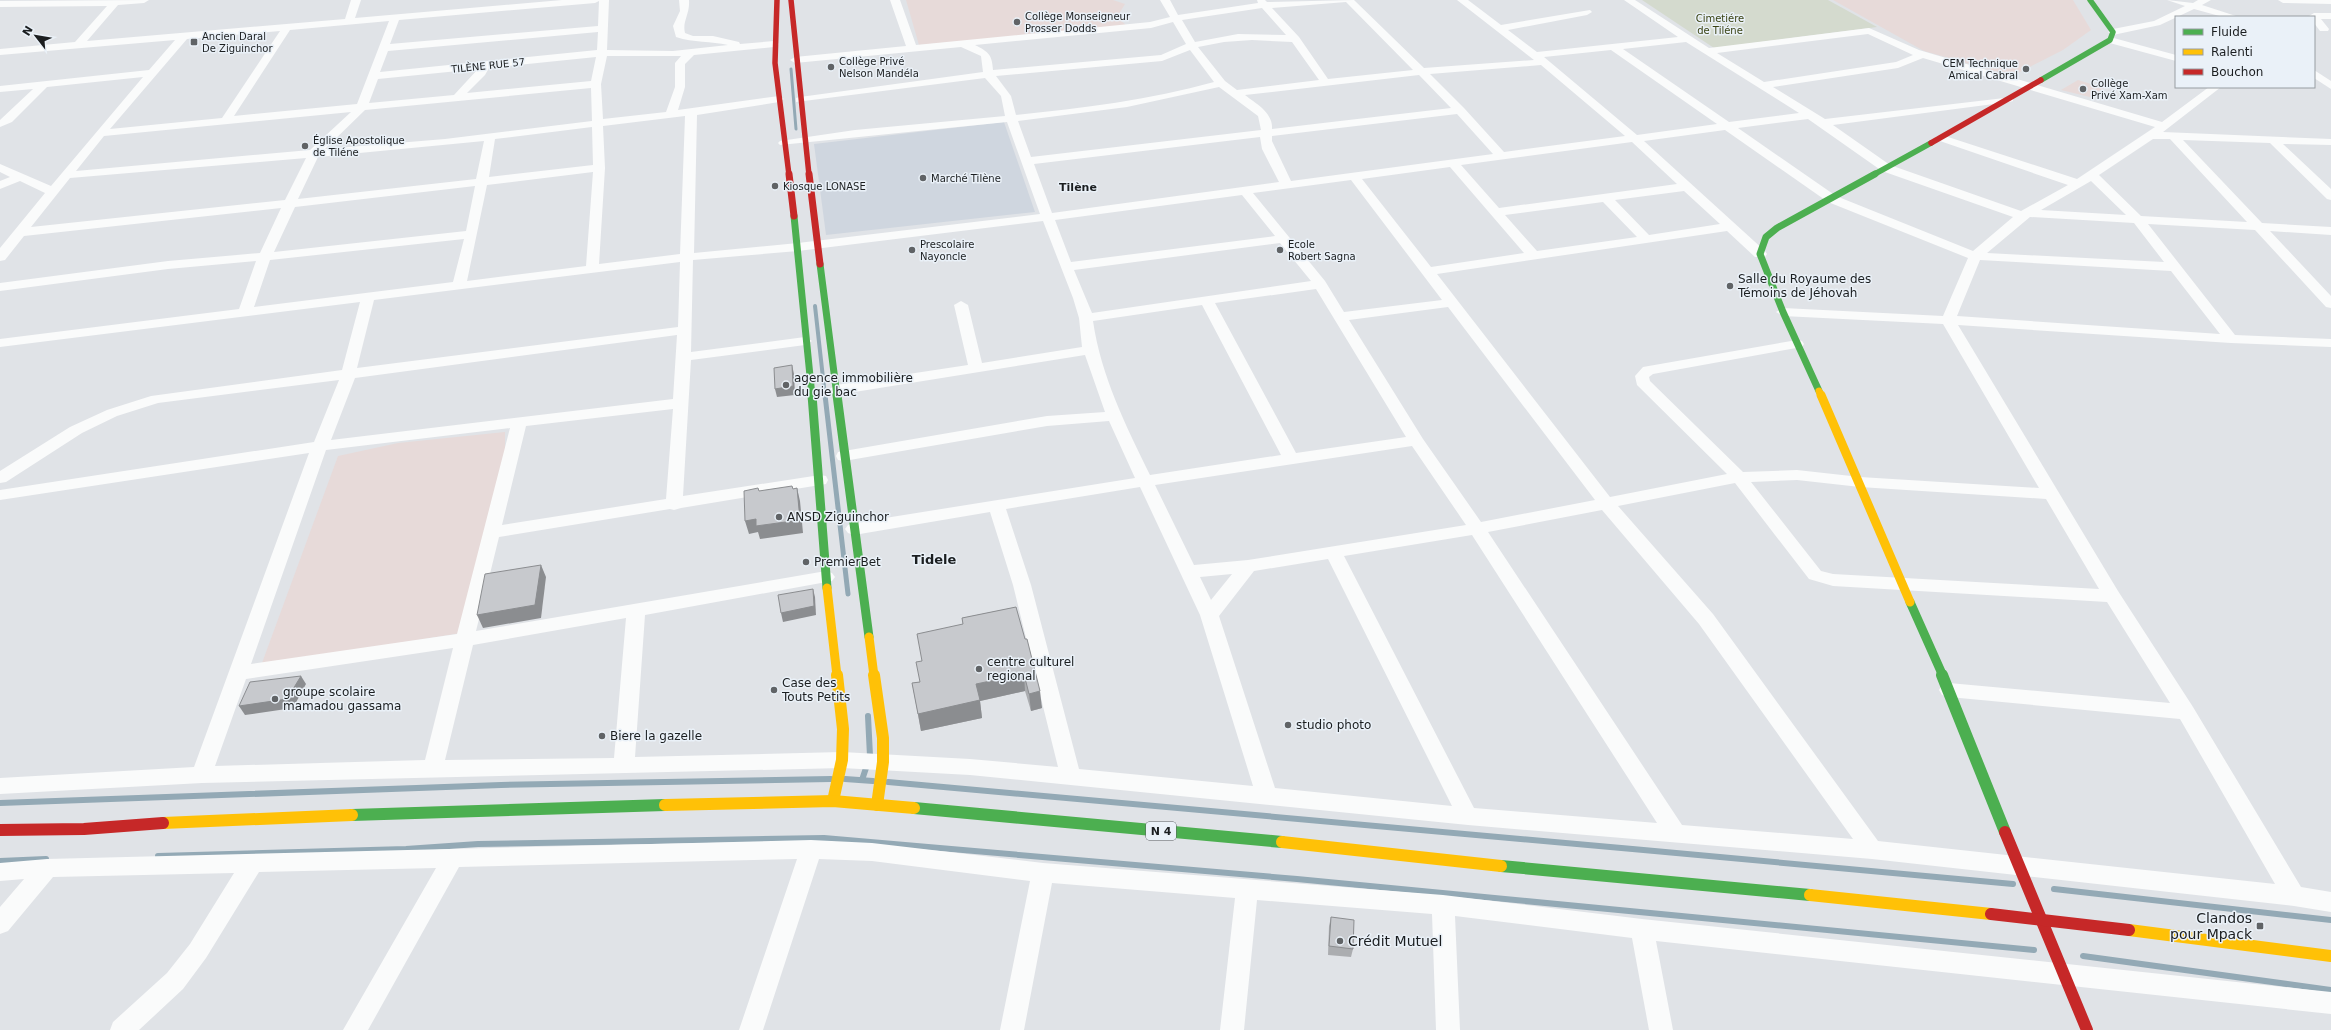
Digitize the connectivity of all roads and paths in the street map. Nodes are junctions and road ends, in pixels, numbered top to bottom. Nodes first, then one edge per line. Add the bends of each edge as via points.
1 (144, 0) edge
2 (356, 0) edge
3 (595, 0) edge
4 (604, 0) edge
5 (684, 0) edge
6 (777, 0) edge
7 (791, 0) edge
8 (895, 0) edge
9 (1165, 0) edge
10 (1344, 0) edge
11 (1349, 0) edge
12 (1462, 0) edge
13 (1629, 0) edge
14 (2090, 0) edge
15 (2172, 0) edge
16 (2206, 0) edge
17 (2283, 0) edge
18 (116, 1) edge
19 (2331, 1) edge
20 (538, 3) edge
21 (1263, 3) edge
22 (4, 4) edge
23 (2193, 6) junction
24 (1587, 12) dead end
25 (2230, 16) edge
26 (2315, 16) edge
27 (2331, 16) edge
28 (395, 17) junction
29 (1176, 18) junction
30 (2315, 18) edge
31 (349, 21) junction
32 (1285, 26) junction
33 (287, 27) junction
34 (604, 28) junction
35 (1500, 28) junction
36 (2323, 31) edge
37 (1268, 35) junction
38 (185, 36) junction
39 (2112, 36) junction
40 (1295, 39) junction
41 (1688, 39) junction
42 (961, 43) junction
43 (774, 44) junction
44 (78, 45) junction
45 (1192, 46) junction
46 (1612, 46) junction
47 (746, 47) junction
48 (384, 48) junction
49 (912, 48) junction
50 (1707, 51) junction
51 (0, 52) edge
52 (690, 53) junction
53 (602, 54) junction
54 (1923, 54) junction
55 (2175, 58) edge
56 (1539, 59) junction
57 (795, 60) junction
58 (486, 65) junction
59 (1420, 72) junction
60 (154, 73) junction
61 (988, 74) junction
62 (2315, 74) edge
63 (374, 76) junction
64 (1325, 82) junction
65 (1221, 83) junction
66 (44, 84) junction
67 (596, 84) junction
68 (1764, 85) junction
69 (2030, 85) junction
70 (2331, 86) edge
71 (2215, 88) edge
72 (0, 89) edge
73 (1236, 93) junction
74 (458, 97) junction
75 (779, 99) junction
76 (2008, 99) junction
77 (800, 100) junction
78 (362, 107) junction
79 (1460, 110) junction
80 (690, 112) junction
81 (671, 114) junction
82 (1810, 115) junction
83 (1011, 119) junction
84 (225, 121) junction
85 (1823, 123) junction
86 (0, 124) edge
87 (598, 124) junction
88 (1729, 126) junction
89 (2168, 130) junction
90 (1267, 131) junction
91 (100, 133) junction
92 (490, 137) junction
93 (1634, 138) junction
94 (1941, 138) junction
95 (805, 140) junction
96 (2272, 140) junction
97 (2331, 142) edge
98 (784, 143) junction
99 (314, 153) junction
100 (1501, 156) junction
101 (1027, 161) junction
102 (1453, 162) junction
103 (0, 168) edge
104 (599, 168) junction
105 (1886, 168) junction
106 (66, 175) junction
107 (2092, 175) junction
108 (1354, 176) junction
109 (21, 178) junction
110 (483, 181) junction
111 (2078, 184) junction
112 (0, 185) edge
113 (1287, 185) junction
114 (1685, 187) junction
115 (52, 191) junction
116 (1246, 192) junction
117 (2331, 196) edge
118 (1606, 198) junction
119 (1832, 199) junction
120 (290, 204) junction
121 (1496, 212) junction
122 (2024, 214) junction
123 (1048, 217) junction
124 (2138, 220) junction
125 (1728, 227) junction
126 (2258, 227) junction
127 (2331, 231) edge
128 (21, 232) junction
129 (472, 234) junction
130 (1283, 239) junction
131 (1647, 240) junction
132 (818, 244) junction
133 (798, 247) junction
134 (1760, 254) junction
135 (1, 255) edge
136 (1533, 255) junction
137 (265, 256) junction
138 (1975, 256) junction
139 (688, 257) junction
140 (1066, 267) junction
141 (2175, 267) junction
142 (592, 269) junction
143 (1426, 272) junction
144 (1320, 284) junction
145 (459, 286) junction
146 (0, 287) edge
147 (368, 297) junction
148 (1207, 301) junction
149 (1449, 303) junction
150 (2331, 304) edge
151 (961, 305) dead end
152 (245, 312) junction
153 (1783, 312) junction
154 (1340, 317) junction
155 (1086, 318) junction
156 (1948, 320) junction
157 (684, 330) junction
158 (2230, 339) junction
159 (805, 341) junction
160 (2331, 342) edge
161 (0, 343) edge
162 (1797, 344) junction
163 (1090, 350) junction
164 (684, 357) junction
165 (976, 369) junction
166 (348, 374) junction
167 (836, 390) junction
168 (681, 403) junction
169 (1114, 416) junction
170 (518, 423) junction
171 (1416, 440) junction
172 (321, 446) junction
173 (844, 456) junction
174 (1291, 460) junction
175 (1739, 477) junction
176 (0, 478) edge
177 (820, 480) junction
178 (1146, 481) junction
179 (1860, 482) junction
180 (2052, 494) junction
181 (0, 495) edge
182 (1605, 502) junction
183 (674, 505) junction
184 (997, 507) junction
185 (854, 529) junction
186 (1477, 529) junction
187 (493, 532) junction
188 (1333, 552) junction
189 (1248, 566) junction
190 (1187, 572) junction
191 (826, 577) junction
192 (1902, 585) junction
193 (2112, 596) junction
194 (636, 610) junction
195 (1209, 615) junction
196 (464, 640) junction
197 (239, 672) junction
198 (1949, 690) junction
199 (2186, 712) junction
200 (624, 766) junction
201 (841, 766) junction
202 (433, 768) junction
203 (882, 769) junction
204 (202, 776) junction
205 (1071, 777) junction
206 (0, 786) edge
207 (1266, 796) junction
208 (833, 802) junction
209 (877, 805) junction
210 (1468, 816) junction
211 (0, 830) edge
212 (1676, 834) junction
213 (811, 849) junction
214 (1872, 850) junction
215 (453, 858) junction
216 (252, 864) junction
217 (2018, 865) junction
218 (47, 868) junction
219 (0, 872) edge
220 (1043, 873) junction
221 (1247, 888) junction
222 (2294, 896) junction
223 (2331, 902) edge
224 (1443, 905) junction
225 (2040, 919) junction
226 (0, 924) edge
227 (1642, 929) junction
228 (2331, 956) edge
229 (2064, 975) junction
230 (2331, 1003) edge
231 (122, 1030) edge
232 (355, 1030) edge
233 (751, 1030) edge
234 (1012, 1030) edge
235 (1232, 1030) edge
236 (1448, 1030) edge
237 (1661, 1030) edge
238 (2087, 1030) edge

1 - 18 street
2 - 31 street
3 - 20 street
4 - 34 street
5 - 47 street via 685,11 678,26 680,35
6 - 43 main road
7 - 57 main road
8 - 49 street
9 - 29 street
10 - 21 street
11 - 59 street
12 - 35 street
13 - 41 street
14 - 39 main road
15 - 23 street
16 - 23 street
17 - 19 street
18 - 22 street
18 - 44 street
20 - 28 street
21 - 29 street
21 - 32 street
23 - 25 street
23 - 39 street via 2157,23
24 - 35 street
26 - 27 street
28 - 31 street
28 - 48 street
29 - 42 street via 1151,25
29 - 45 street
30 - 36 street
31 - 33 street
32 - 37 street
32 - 40 street
33 - 38 street
33 - 84 street
34 - 48 street
34 - 53 street
35 - 56 street
37 - 40 street
37 - 45 street via 1225,38
38 - 44 street
38 - 60 street
39 - 55 street
39 - 69 main road
40 - 64 street
41 - 46 street
41 - 50 street
42 - 49 street
42 - 61 street via 985,54
43 - 47 street, TILÈNE RUE 57
43 - 75 main road
44 - 51 street
45 - 61 street via 1162,58
45 - 65 street
46 - 56 street
46 - 88 street
47 - 52 street, TILÈNE RUE 57
48 - 63 street
49 - 57 street
50 - 54 street via 1864,31
50 - 68 street
52 - 53 street, TILÈNE RUE 57
52 - 81 street via 680,63 680,87
53 - 58 street, TILÈNE RUE 57
53 - 67 street
54 - 68 street via 1898,65
54 - 69 street
56 - 59 street
56 - 93 street
57 - 77 main road
58 - 63 street, TILÈNE RUE 57
58 - 74 street via 482,74
59 - 64 street
59 - 79 street
60 - 66 street
60 - 91 street
61 - 77 street
61 - 83 street via 1006,96
62 - 70 street
63 - 78 street
64 - 73 street
65 - 73 street
65 - 83 street via 1141,103
66 - 72 street
66 - 86 street via 8,120
67 - 74 street
67 - 87 street
68 - 82 street
69 - 76 main road
69 - 89 street
71 - 89 street
73 - 90 street via 1263,114 1268,124
74 - 78 street
75 - 80 street
75 - 98 main road
76 - 85 street
76 - 94 main road
77 - 95 main road
78 - 84 street
78 - 99 street
79 - 90 street
79 - 100 street
80 - 81 street
80 - 139 street
81 - 87 street
82 - 85 street
82 - 88 street
83 - 95 street
83 - 101 street
84 - 91 street
85 - 105 street
87 - 92 street
87 - 104 street
88 - 93 street
88 - 119 street
89 - 96 street
89 - 107 street via 2151,135
89 - 126 street
90 - 101 street
90 - 113 street via 1268,149
91 - 106 street
92 - 99 street
92 - 110 street
93 - 100 street
93 - 114 street
94 - 105 main road
94 - 111 street
95 - 98 street
95 - 132 main road
96 - 97 street
96 - 117 street
98 - 133 main road
99 - 106 street
99 - 120 street
100 - 102 street
101 - 123 street
102 - 108 street
102 - 121 street
103 - 109 street
104 - 110 street
104 - 142 street
105 - 119 main road
105 - 122 street
106 - 115 street
107 - 111 street
107 - 124 street
108 - 113 street
108 - 143 street
109 - 112 street
109 - 115 street
110 - 120 street
110 - 129 street
111 - 122 street
113 - 116 street
114 - 118 street
114 - 125 street
115 - 128 street
116 - 123 street
116 - 130 street
118 - 121 street
118 - 131 street
119 - 134 main road via 1777,228 1766,237
119 - 138 street
120 - 128 street
120 - 137 street
121 - 136 street
122 - 124 street
122 - 138 street
123 - 132 street
123 - 140 street
124 - 126 street
124 - 141 street
125 - 131 street
125 - 134 street
126 - 127 street
126 - 150 street
128 - 135 street
129 - 137 street
129 - 145 street
130 - 140 street
130 - 144 street
131 - 136 street
132 - 133 street
132 - 167 main road
133 - 139 street
133 - 159 main road
134 - 153 main road
136 - 143 street
137 - 146 street via 161,266
137 - 152 street
138 - 141 street
138 - 156 street
139 - 142 street
139 - 157 street
140 - 155 street
141 - 158 street
142 - 145 street
143 - 149 street
144 - 148 street
144 - 154 street
145 - 147 street
147 - 152 street
147 - 166 street
148 - 155 street
148 - 174 street
149 - 154 street
149 - 182 street
151 - 165 street
152 - 161 street
153 - 156 street
153 - 162 main road
154 - 171 street
155 - 163 street
156 - 158 street
156 - 180 street
157 - 164 street
157 - 166 street
158 - 160 street
159 - 164 street
159 - 177 main road
162 - 175 street via 1648,370 1642,376 1642,382
162 - 179 main road
163 - 165 street
163 - 169 street
164 - 168 street
165 - 167 street
166 - 172 street
166 - 176 street via 156,399 112,413 76,430
167 - 173 main road
168 - 170 street
168 - 183 street
169 - 173 street via 1046,421
169 - 178 street
170 - 172 street
170 - 187 street
171 - 174 street
171 - 186 street
172 - 181 street
172 - 197 street
173 - 185 main road
174 - 178 street
175 - 179 street via 1797,475
175 - 182 street
175 - 192 street via 1815,575 1833,580
177 - 183 street
177 - 191 main road
178 - 184 street
178 - 190 street
179 - 180 street
179 - 192 main road
180 - 193 street
182 - 186 street
182 - 214 street via 1706,619
183 - 187 street
184 - 185 street
184 - 205 street via 1022,585
185 - 203 main road via 882,730
186 - 188 street
186 - 212 street
187 - 196 street
188 - 189 street
188 - 210 street
189 - 190 street
189 - 195 street
190 - 195 street
191 - 194 street
191 - 201 main road via 843,729
192 - 193 street
192 - 198 main road
193 - 199 street
194 - 196 street
194 - 200 street
195 - 207 street
196 - 197 street
196 - 202 street
197 - 204 street
198 - 199 street
198 - 217 main road
199 - 222 street
200 - 201 street
200 - 202 street
201 - 203 street
201 - 208 main road
202 - 204 street
203 - 205 street via 970,767
203 - 209 main road
204 - 206 street
205 - 207 street
207 - 210 street
208 - 209 main road, N 4
208 - 211 main road, N 4 via 503,809 84,829
209 - 225 main road, N 4 via 1294,843
210 - 212 street
212 - 214 street
213 - 215 street
213 - 220 street via 872,852
213 - 233 street
214 - 217 street
215 - 216 street
215 - 232 street
216 - 218 street
216 - 231 street via 198,951 175,981
217 - 222 street
217 - 225 main road
218 - 219 street
218 - 226 street
220 - 221 street
220 - 234 street
221 - 224 street
221 - 235 street
222 - 223 street
224 - 227 street
224 - 236 street
225 - 228 main road, N 4
225 - 229 main road
227 - 229 street
227 - 237 street
229 - 230 street
229 - 238 main road

